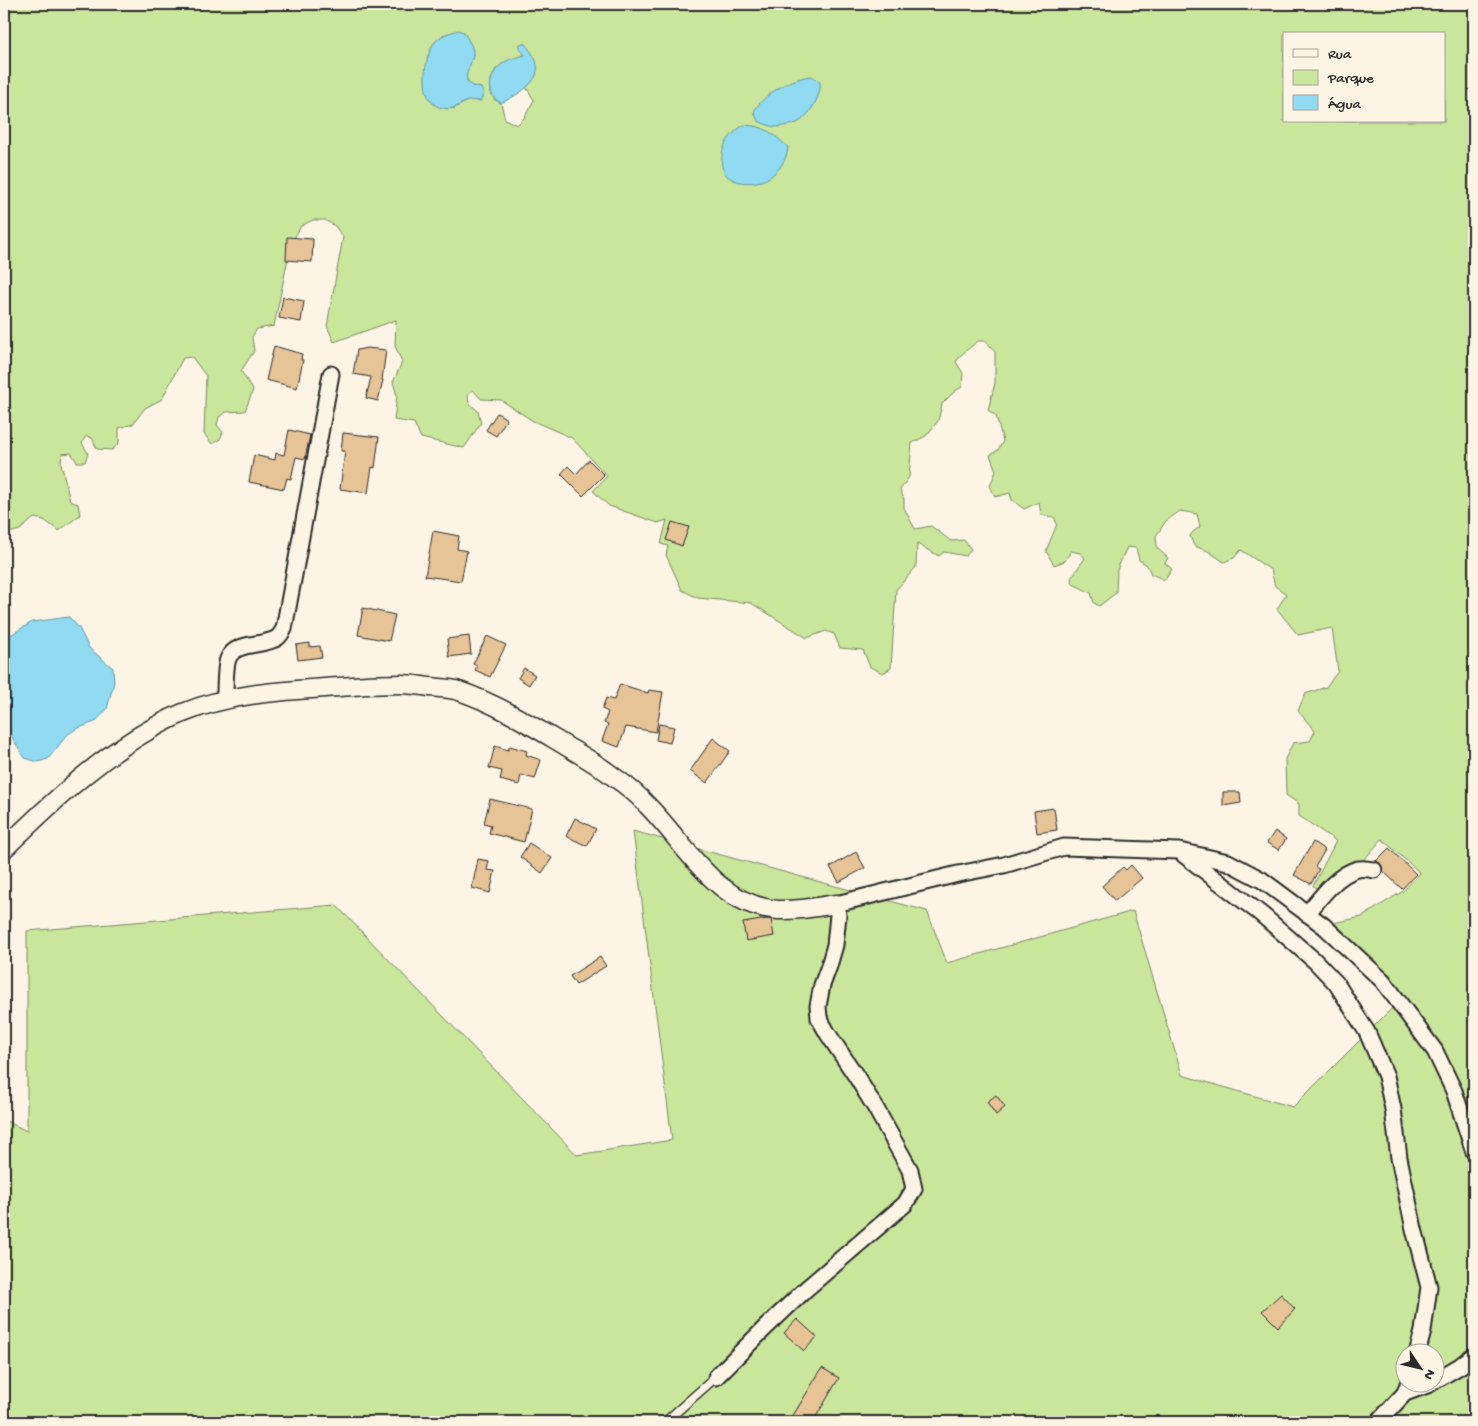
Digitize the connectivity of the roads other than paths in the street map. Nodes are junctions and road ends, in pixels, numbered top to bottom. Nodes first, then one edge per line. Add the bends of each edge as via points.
1 (331, 374) dead end
2 (225, 699) junction
3 (4, 849) edge
4 (1180, 851) junction
5 (1374, 870) dead end
6 (836, 904) junction
7 (1308, 914) junction
8 (1474, 1152) edge
9 (1420, 1344) edge
10 (1474, 1355) edge
11 (1446, 1374) edge
12 (716, 1377) joint
13 (1402, 1394) edge
14 (664, 1422) edge
15 (1378, 1422) edge

1 - 2 street via 284,629 273,640 232,653 227,660
2 - 3 street via 182,714 132,741 83,776
2 - 6 street via 368,685 404,684 456,690 519,718 613,776 647,804 690,856 736,898 777,910
4 - 6 street via 1064,846 1004,865
4 - 7 street via 1228,862 1262,880
4 - 9 street via 1315,960 1336,983 1367,1032 1386,1076 1399,1158 1429,1286
5 - 7 street via 1359,869 1348,873 1322,894
6 - 12 street via 835,945 822,985 819,1018 875,1107 910,1170 914,1189 905,1204 806,1289
7 - 8 street via 1383,981 1435,1051 1454,1091
10 - 11 street
12 - 14 lane
13 - 15 street

